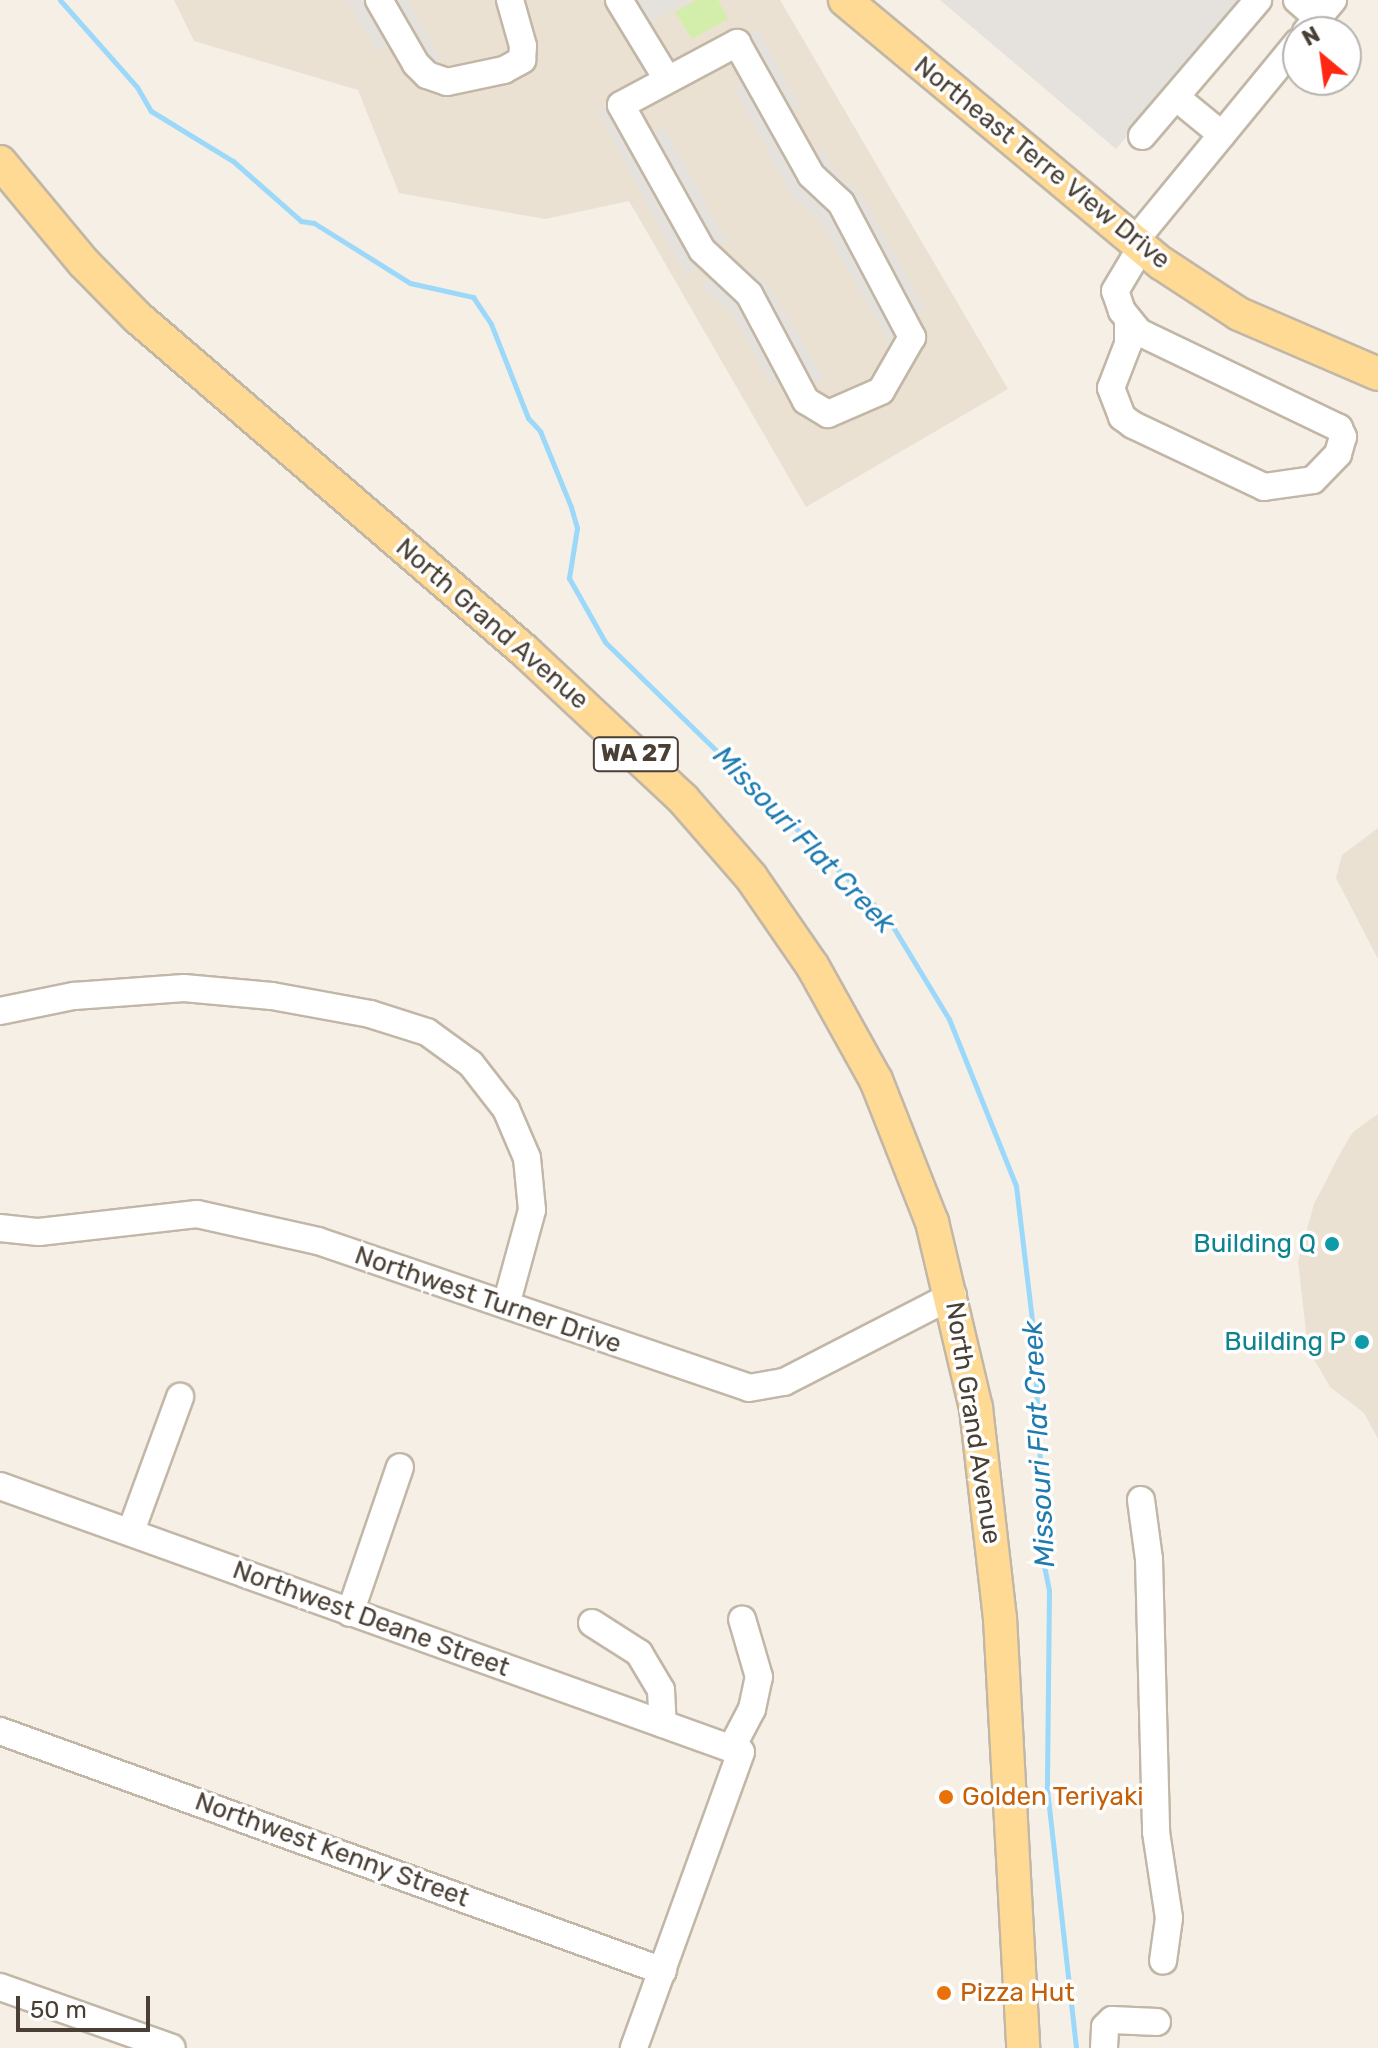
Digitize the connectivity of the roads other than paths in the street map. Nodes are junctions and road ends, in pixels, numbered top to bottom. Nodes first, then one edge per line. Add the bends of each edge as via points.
1 (379, 0) edge
2 (510, 0) edge
3 (619, 0) edge
4 (845, 0) edge
5 (1258, 0) edge
6 (1297, 0) edge
7 (1318, 16) edge
8 (1282, 62) edge
9 (667, 79) junction
10 (1177, 98) junction
11 (1222, 135) junction
12 (1142, 136) dead end
13 (0, 162) edge
14 (1136, 246) junction
15 (1128, 321) junction
16 (1378, 374) edge
17 (0, 1011) edge
18 (0, 1228) edge
19 (953, 1295) junction
20 (506, 1305) junction
21 (180, 1397) dead end
22 (400, 1467) dead end
23 (0, 1486) edge
24 (1141, 1500) dead end
25 (131, 1531) junction
26 (350, 1613) junction
27 (742, 1619) dead end
28 (592, 1623) dead end
29 (663, 1724) junction
30 (0, 1731) edge
31 (736, 1751) junction
32 (1163, 1961) dead end
33 (663, 1971) junction
34 (0, 1987) edge
35 (1157, 2022) dead end
36 (160, 2046) edge
37 (634, 2048) edge
38 (1023, 2048) edge
39 (1104, 2048) edge

1 - 2 street via 416,64 447,82 504,70 522,60
3 - 9 street
4 - 14 main road, Northeast Terre View Drive
5 - 10 street
6 - 7 street
8 - 11 street
9 - 9 street via 737,43 811,175 841,203 912,337 881,391 828,414 806,401 749,294 702,250 621,105
10 - 11 street
10 - 12 street
11 - 14 street
13 - 19 main road, North Grand Avenue / WA 27 via 137,317 603,722 683,799 751,877 813,967 876,1080 913,1166
14 - 15 street via 1117,280 1117,298
14 - 16 main road, Northeast Terre View Drive via 1239,314
15 - 15 street via 1139,332 1339,428 1343,437 1338,454 1313,480 1264,487 1133,425 1122,417 1111,388 1128,344
17 - 20 street via 74,996 184,988 272,996 370,1014 427,1032 471,1064 506,1109 527,1158 532,1210
18 - 20 street, Northwest Turner Drive via 39,1232 197,1214 318,1241
19 - 20 street, Northwest Turner Drive via 784,1382 749,1388
19 - 38 main road, North Grand Avenue / WA 27 via 993,1526
21 - 25 street
22 - 26 street
23 - 25 street, Northwest Deane Street
24 - 32 street via 1149,1559 1156,1832 1169,1918
25 - 26 street, Northwest Deane Street
26 - 29 street, Northwest Deane Street
27 - 31 street via 759,1677
28 - 29 street via 639,1653 661,1690
29 - 31 street, Northwest Deane Street
30 - 33 street, Northwest Kenny Street
31 - 33 street
33 - 37 street
34 - 36 street
35 - 39 street via 1112,2020 1105,2027

